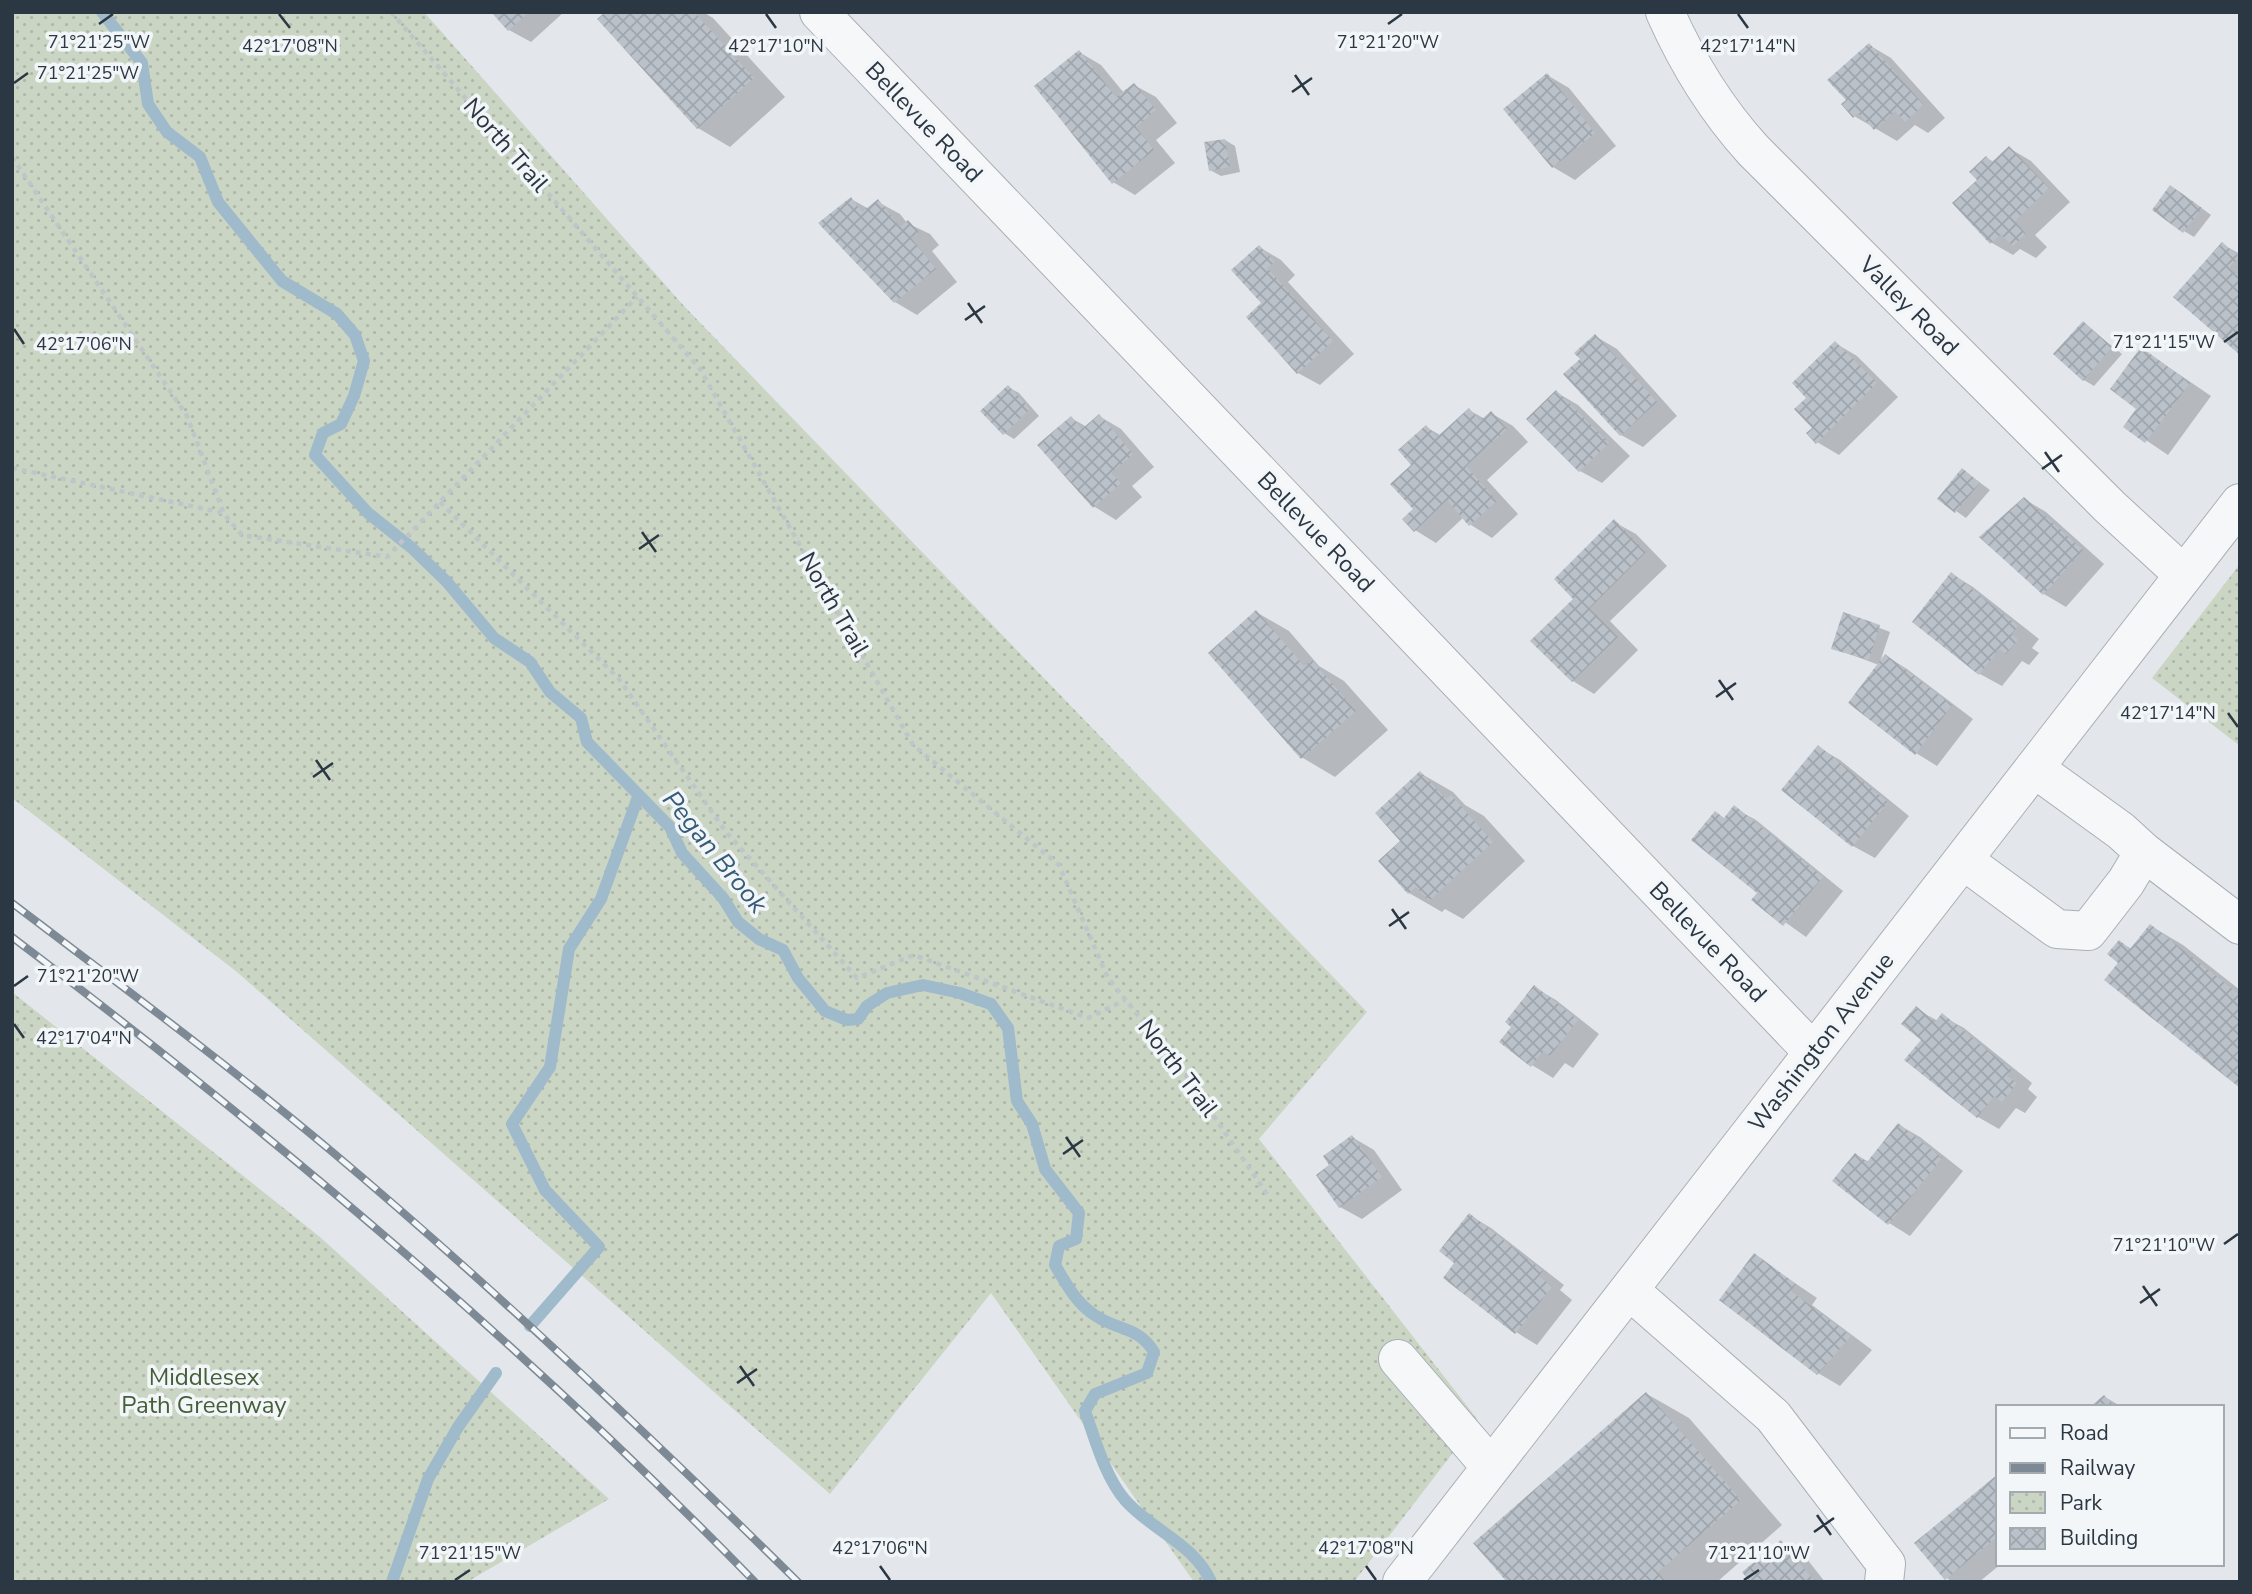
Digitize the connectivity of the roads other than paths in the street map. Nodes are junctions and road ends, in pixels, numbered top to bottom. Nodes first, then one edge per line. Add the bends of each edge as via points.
1 (819, 12) edge
2 (1665, 12) edge
3 (2240, 503) edge
4 (2184, 575) junction
5 (2034, 768) junction
6 (2144, 852) junction
7 (1963, 860) junction
8 (2240, 925) edge
9 (1813, 1052) junction
10 (1629, 1290) junction
11 (1398, 1359) dead end
12 (1491, 1467) junction
13 (1411, 1579) edge
14 (1884, 1582) edge

1 - 9 street, Bellevue Road
2 - 4 street, Valley Road via 1698,79 1753,150
3 - 4 street, Washington Avenue
4 - 5 street, Washington Avenue
5 - 6 street
5 - 7 street, Washington Avenue
6 - 7 street via 2088,931 2057,929
6 - 8 street
7 - 9 street, Washington Avenue
9 - 10 street, Washington Avenue
10 - 12 street, Washington Avenue
10 - 14 street via 1773,1416 1886,1564
11 - 12 street
12 - 13 street, Washington Avenue

